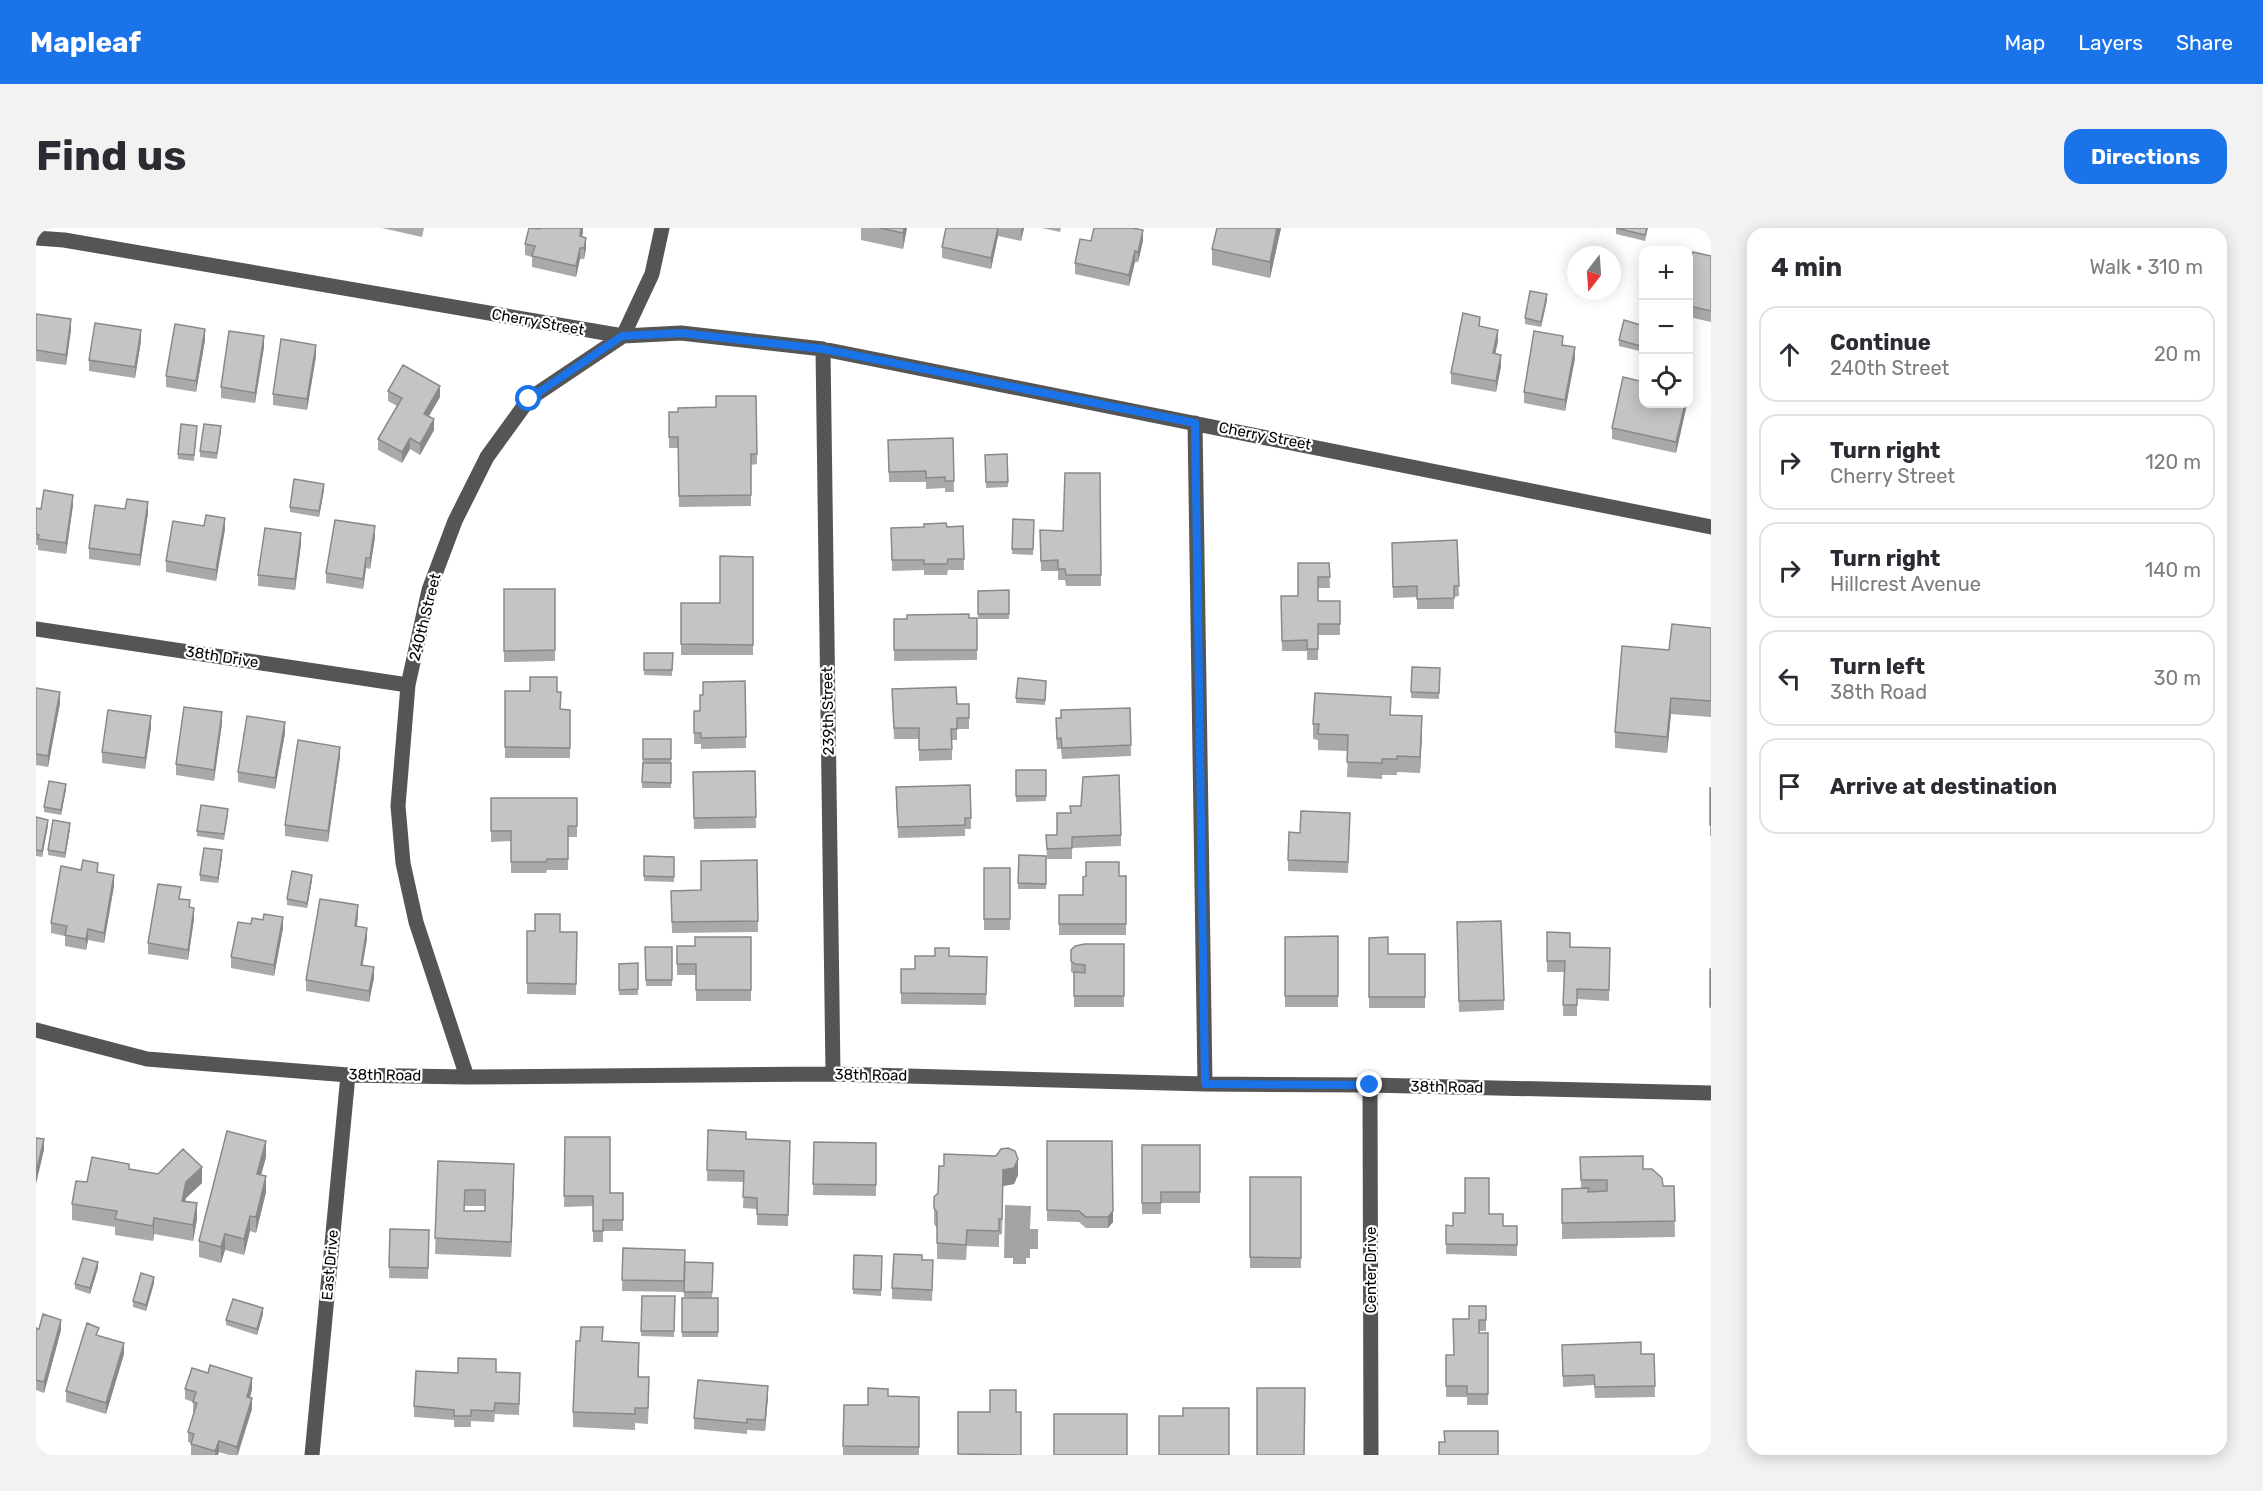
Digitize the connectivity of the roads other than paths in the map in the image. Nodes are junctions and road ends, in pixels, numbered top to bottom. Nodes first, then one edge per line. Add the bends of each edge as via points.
1 (662, 228) edge
2 (36, 238) edge
3 (622, 336) junction
4 (823, 349) junction
5 (1195, 423) junction
6 (1711, 526) edge
7 (36, 629) edge
8 (408, 685) junction
9 (36, 1030) edge
10 (833, 1074) junction
11 (348, 1075) junction
12 (467, 1077) junction
13 (1205, 1084) junction
14 (1370, 1085) junction
15 (1711, 1093) edge
16 (312, 1455) edge
17 (1371, 1455) edge

1 - 3 street via 652,274
2 - 3 street, Cherry Street
3 - 4 street, Cherry Street via 681,333
3 - 8 street, 240th Street via 529,399 487,457 455,521 429,590
4 - 5 street, Cherry Street
4 - 10 street, 239th Street
5 - 6 street, Cherry Street
5 - 13 street
7 - 8 street, 38th Drive
8 - 12 street, 240th Street via 398,806 403,863 416,922
9 - 11 street, 38th Road via 147,1059
10 - 12 street, 38th Road
10 - 13 street, 38th Road
11 - 12 street, 38th Road
11 - 16 street, East Drive
13 - 14 street, 38th Road
14 - 15 street, 38th Road
14 - 17 street, Center Drive

